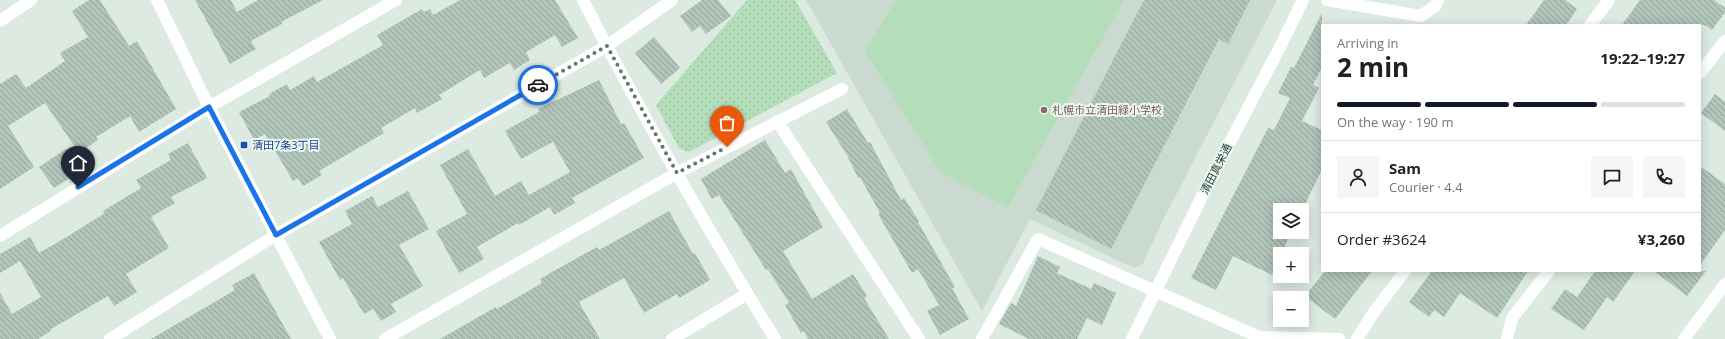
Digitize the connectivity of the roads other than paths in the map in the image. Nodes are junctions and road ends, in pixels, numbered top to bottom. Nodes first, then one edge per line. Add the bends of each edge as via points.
1 (31, 0) edge
2 (157, 0) edge
3 (396, 0) edge
4 (583, 0) edge
5 (672, 0) edge
6 (1303, 0) edge
7 (1327, 0) edge
8 (1438, 0) edge
9 (1608, 0) edge
10 (0, 21) edge
11 (1591, 24) edge
12 (1725, 41) edge
13 (607, 46) junction
14 (1701, 73) edge
15 (842, 88) dead end
16 (209, 107) junction
17 (777, 121) junction
18 (677, 173) junction
19 (276, 235) junction
20 (0, 236) edge
21 (1404, 272) edge
22 (1548, 272) edge
23 (1725, 284) edge
24 (1156, 292) junction
25 (747, 294) junction
26 (1285, 338) edge
27 (110, 339) edge
28 (330, 339) edge
29 (385, 339) edge
30 (672, 339) edge
31 (775, 339) edge
32 (919, 339) edge
33 (982, 339) edge
34 (1132, 339) edge
35 (1339, 339) edge
36 (1357, 339) edge
37 (1507, 339) edge
38 (1684, 339) edge

1 - 10 street
2 - 16 street
3 - 16 street
4 - 13 street
5 - 13 street
6 - 24 street, 清田真栄通 via 1209,182
7 - 8 street via 1421,16 1435,6
9 - 11 street
12 - 14 street
13 - 18 street
13 - 19 street
15 - 17 street
16 - 19 street
16 - 20 street
17 - 18 street
17 - 32 street
18 - 25 street
18 - 29 street
19 - 27 street
19 - 28 street
21 - 36 street
22 - 37 street via 1512,318
23 - 38 street
24 - 26 street via 1259,337
24 - 33 street via 1038,239
24 - 34 street, 清田真栄通
25 - 30 street
25 - 31 street
26 - 35 street

